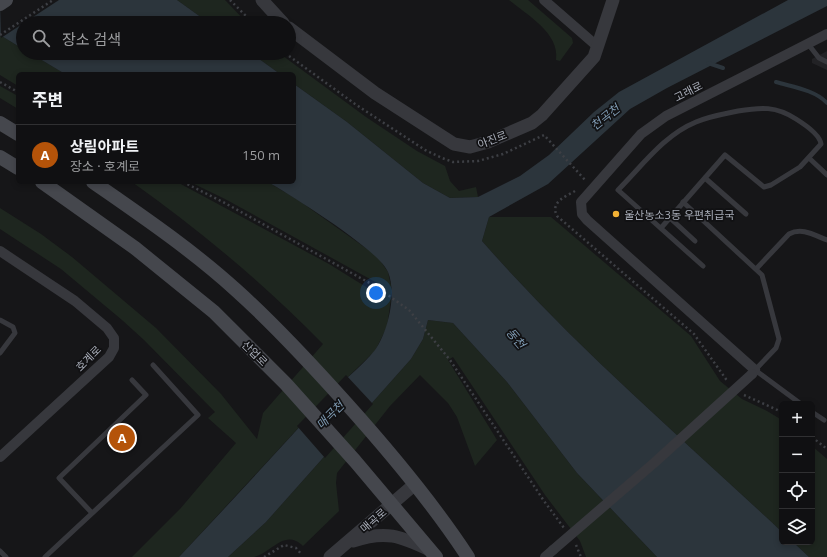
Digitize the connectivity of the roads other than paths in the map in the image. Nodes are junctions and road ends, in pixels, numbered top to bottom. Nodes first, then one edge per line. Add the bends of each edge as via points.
1 (6, 0) edge
2 (262, 0) edge
3 (544, 0) edge
4 (613, 0) edge
5 (0, 4) edge
6 (277, 16) edge
7 (296, 33) edge
8 (827, 34) edge
9 (808, 44) junction
10 (598, 47) junction
11 (827, 62) edge
12 (0, 123) edge
13 (16, 133) edge
14 (0, 157) edge
15 (809, 158) junction
16 (16, 167) edge
17 (827, 175) edge
18 (705, 178) junction
19 (45, 184) edge
20 (96, 184) edge
21 (683, 202) junction
22 (746, 214) dead end
23 (670, 218) junction
24 (661, 228) junction
25 (827, 240) edge
26 (695, 241) dead end
27 (0, 251) edge
28 (703, 266) dead end
29 (757, 268) junction
30 (0, 320) edge
31 (0, 353) edge
32 (153, 365) dead end
33 (753, 372) junction
34 (132, 380) dead end
35 (796, 401) edge
36 (815, 414) edge
37 (824, 420) dead end
38 (0, 457) edge
39 (415, 484) junction
40 (392, 504) junction
41 (92, 513) junction
42 (346, 544) junction
43 (0, 551) edge
44 (433, 553) edge
45 (549, 554) edge
46 (6, 557) edge
47 (45, 557) edge
48 (330, 557) edge
49 (468, 557) edge

1 - 5 main road
2 - 6 street
3 - 10 street
4 - 10 street, 아진로
7 - 10 street, 아진로 via 394,106 454,144 470,147 488,142 537,120 591,61
8 - 9 street, 고래로
9 - 11 lane via 814,54
9 - 33 street, 고래로 via 652,125 583,199 581,210 586,220
12 - 13 main road
14 - 16 main road
15 - 17 lane
15 - 18 lane via 800,167 767,187 760,186 725,155
15 - 24 lane via 821,144 821,140 802,122 784,111 765,108 748,110 696,122 661,145 618,190
18 - 21 lane
18 - 22 lane
19 - 40 main road, 산업로 via 135,248 214,312 286,384
20 - 39 main road via 156,225 235,289 306,359
21 - 23 lane
21 - 29 lane
23 - 24 lane
23 - 26 lane
24 - 28 lane
25 - 29 lane via 794,231 788,234
27 - 38 street, 호계로 via 75,301 107,328 114,338 114,348 108,357
29 - 33 lane via 765,282 780,339 776,348
30 - 31 lane via 13,326 15,333
32 - 41 lane via 198,415
33 - 35 lane
33 - 45 street, bridge
34 - 41 lane via 146,395 59,478
36 - 37 lane
39 - 40 street, 매곡로
39 - 49 main road
40 - 42 street, 매곡로
40 - 44 main road, 산업로
41 - 47 lane
42 - 44 street via 370,535 386,534 407,539
42 - 48 street, 매곡로
43 - 46 lane

